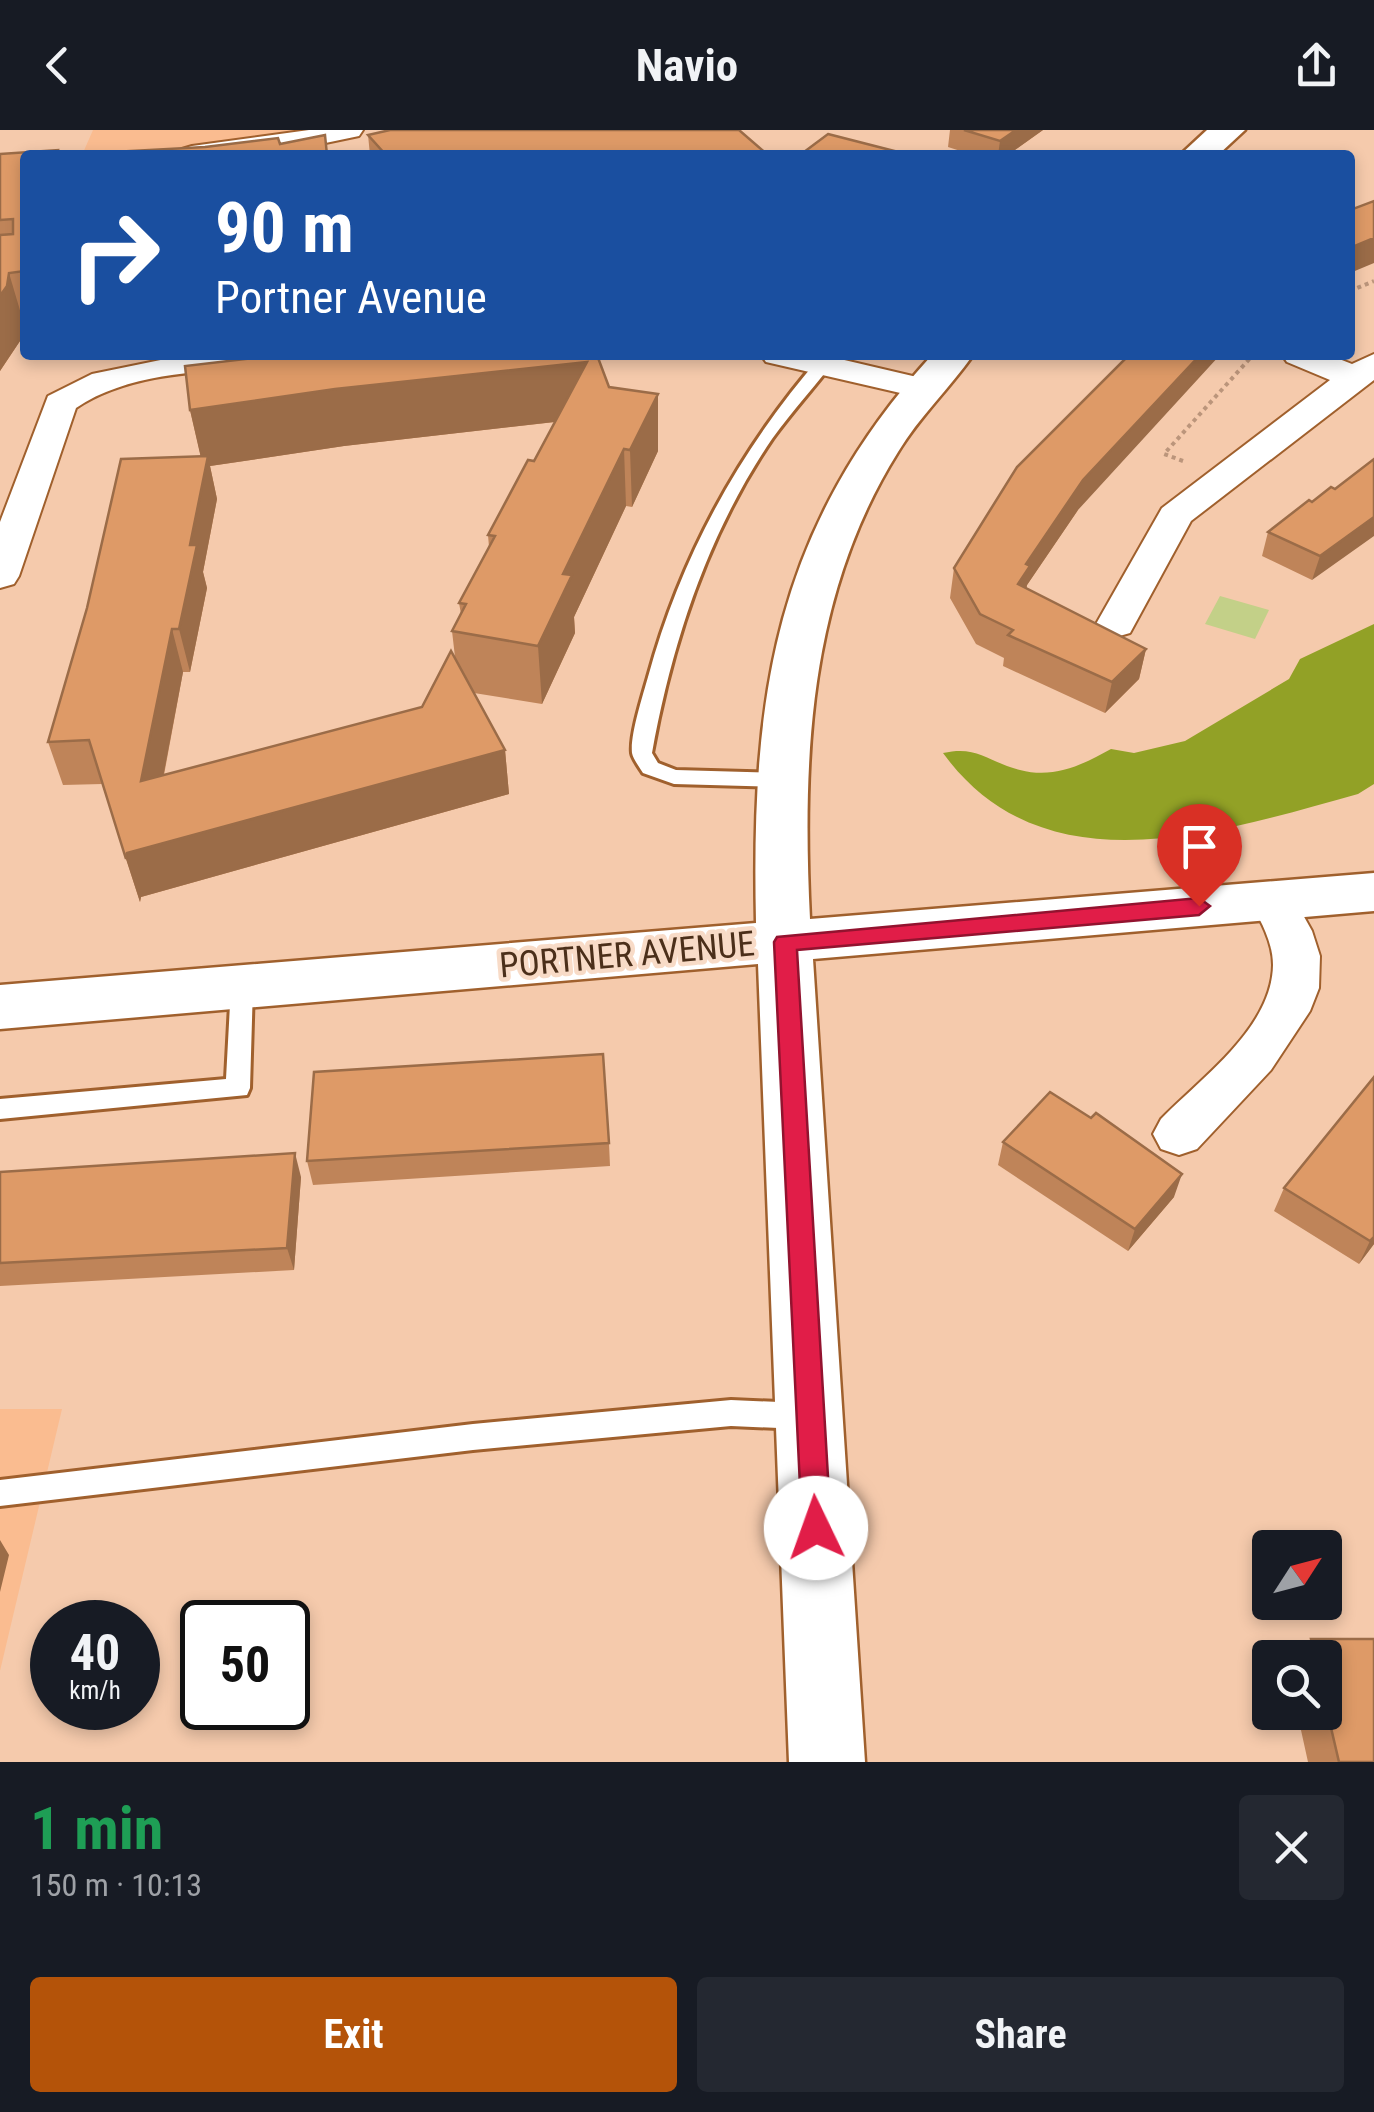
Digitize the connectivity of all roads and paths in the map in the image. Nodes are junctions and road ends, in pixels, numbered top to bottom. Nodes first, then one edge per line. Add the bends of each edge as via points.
1 (349, 130) edge
2 (1228, 130) edge
3 (236, 150) edge
4 (1202, 150) edge
5 (244, 360) edge
6 (826, 360) edge
7 (1249, 360) edge
8 (1319, 360) edge
9 (937, 371) edge
10 (1364, 371) edge
11 (1219, 478) junction
12 (0, 576) edge
13 (1116, 624) dead end
14 (782, 780) junction
15 (1374, 892) edge
16 (1272, 900) junction
17 (786, 942) junction
18 (242, 986) junction
19 (0, 1008) edge
20 (0, 1109) edge
21 (1179, 1134) dead end
22 (811, 1416) junction
23 (0, 1493) edge
24 (827, 1762) edge

1 - 3 street
2 - 4 main road
5 - 12 street via 108,378 72,392 60,403
6 - 9 street
6 - 14 lane via 769,430 688,582 642,753 650,768 674,776
7 - 11 path via 1164,454
8 - 10 street
9 - 14 main road via 862,477 822,560 799,633
10 - 11 street
11 - 13 street via 1175,516
14 - 17 main road
15 - 16 main road, PORTNER AVENUE
16 - 17 main road, PORTNER AVENUE
16 - 21 street via 1287,925 1297,965 1292,997 1277,1027
17 - 18 main road, PORTNER AVENUE
17 - 22 main road
18 - 19 main road, PORTNER AVENUE
18 - 20 lane via 238,1088
22 - 23 lane via 731,1413 473,1437
22 - 24 main road

